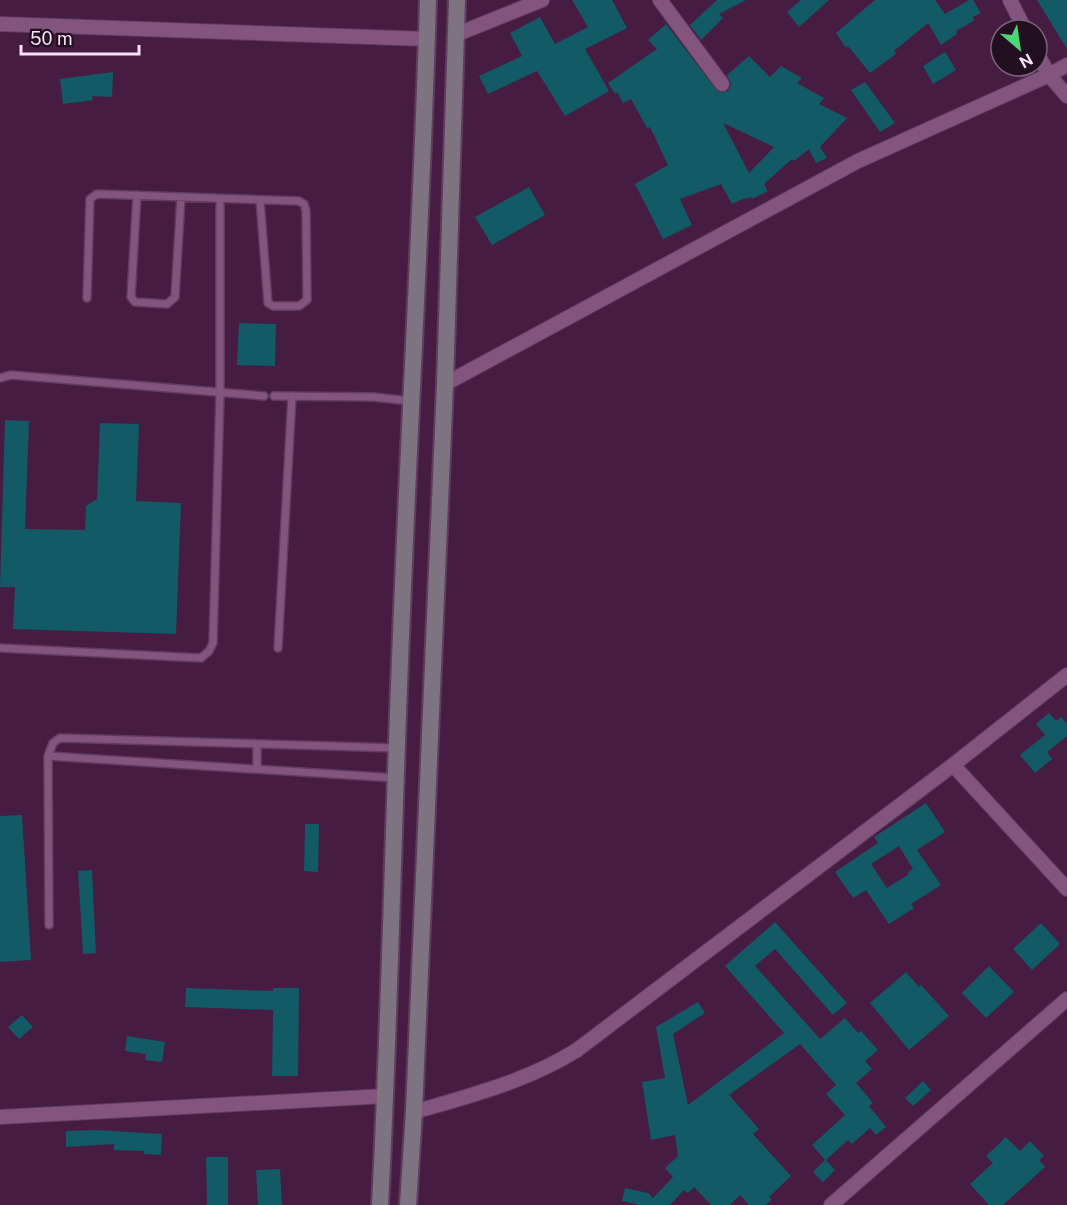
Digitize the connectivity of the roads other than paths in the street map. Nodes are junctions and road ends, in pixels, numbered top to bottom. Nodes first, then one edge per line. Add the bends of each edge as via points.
1 (428, 0) edge
2 (457, 0) edge
3 (542, 0) edge
4 (660, 0) edge
5 (1010, 0) edge
6 (1019, 18) edge
7 (0, 24) edge
8 (455, 35) junction
9 (427, 39) junction
10 (1067, 64) edge
11 (1049, 75) joint
12 (1042, 78) edge
13 (722, 84) dead end
14 (1067, 96) edge
15 (137, 195) junction
16 (181, 197) junction
17 (220, 199) junction
18 (260, 200) junction
19 (87, 298) dead end
20 (0, 378) edge
21 (445, 384) junction
22 (220, 393) junction
23 (264, 396) dead end
24 (274, 396) dead end
25 (292, 396) junction
26 (413, 401) junction
27 (0, 648) edge
28 (278, 648) dead end
29 (1067, 675) edge
30 (257, 744) junction
31 (397, 748) junction
32 (48, 756) junction
33 (953, 765) junction
34 (257, 769) junction
35 (396, 778) junction
36 (1067, 889) edge
37 (49, 925) dead end
38 (1067, 999) edge
39 (386, 1096) junction
40 (414, 1112) junction
41 (0, 1117) edge
42 (380, 1205) edge
43 (408, 1205) edge
44 (831, 1205) edge

1 - 9 main road
2 - 8 main road
3 - 8 street
4 - 13 street
5 - 6 street
7 - 9 street
8 - 21 main road
9 - 26 main road
10 - 11 street
11 - 14 street
12 - 21 street via 858,161
15 - 16 lane
15 - 16 lane via 131,297 135,303 167,304 176,297
15 - 19 lane via 97,194 90,199
16 - 17 lane
17 - 18 lane
17 - 22 lane
18 - 18 lane via 268,303 299,306 307,300 304,204
20 - 22 lane via 11,375
21 - 40 main road
22 - 23 lane
22 - 27 lane via 213,643 209,651 201,658
24 - 25 lane
25 - 26 lane
25 - 28 lane
26 - 31 main road
29 - 33 street
30 - 31 lane
30 - 32 lane via 60,738 53,743
30 - 34 lane
31 - 35 main road
32 - 34 lane
32 - 37 lane
33 - 36 street
33 - 40 street via 577,1050 558,1062 486,1091
34 - 35 lane
35 - 39 main road
38 - 44 street
39 - 41 street
39 - 42 main road
40 - 43 main road

